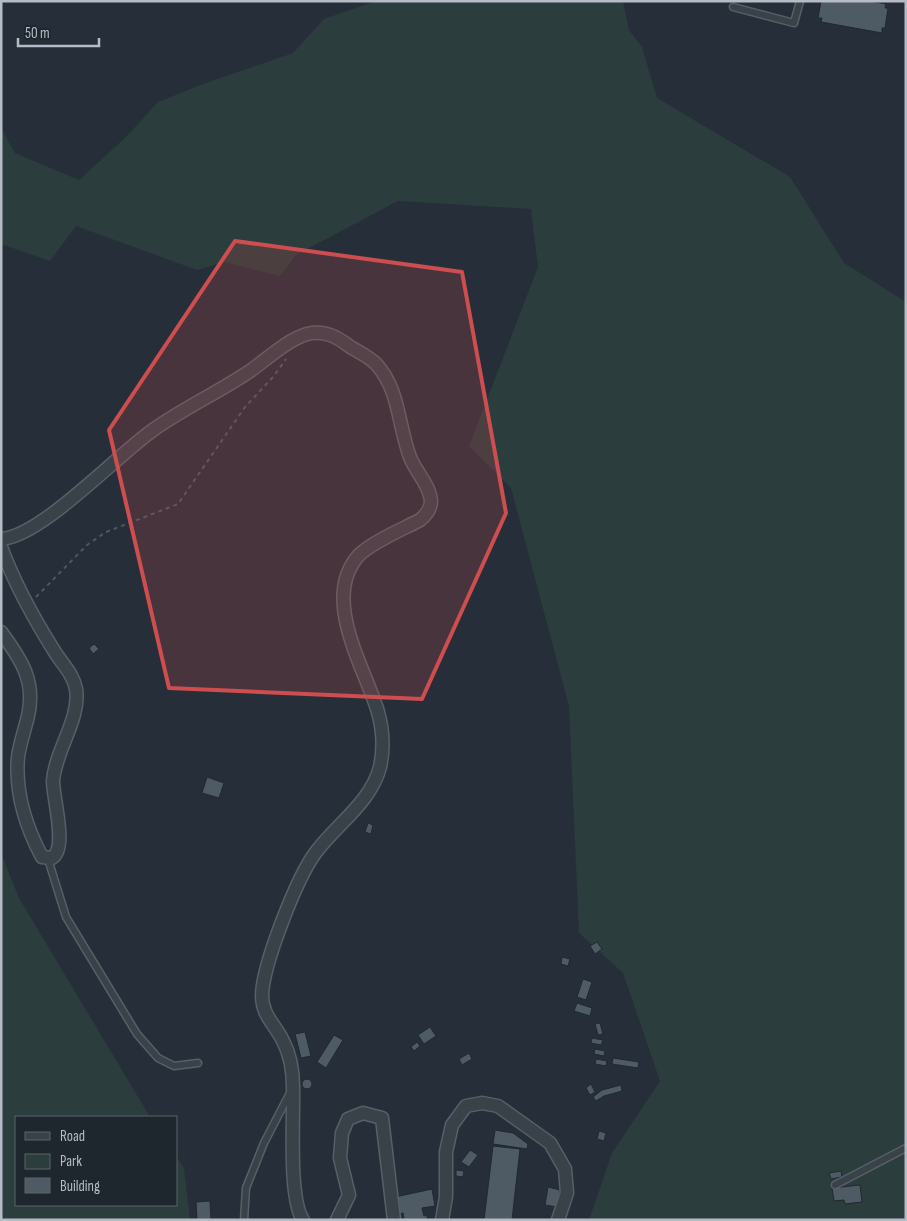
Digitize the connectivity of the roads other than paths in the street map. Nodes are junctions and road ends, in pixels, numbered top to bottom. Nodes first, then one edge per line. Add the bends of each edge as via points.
1 (800, 1) edge
2 (733, 7) dead end
3 (1, 539) edge
4 (1, 547) edge
5 (1, 632) edge
6 (48, 859) junction
7 (198, 1063) dead end
8 (293, 1086) junction
9 (906, 1148) edge
10 (835, 1185) dead end
11 (244, 1220) edge
12 (303, 1220) edge
13 (338, 1220) edge
14 (394, 1220) edge
15 (442, 1220) edge
16 (558, 1220) edge

1 - 2 lane via 794,23
3 - 8 street via 12,538 49,516 152,430 308,334 330,334 376,364 394,397 401,435 431,499 424,517 364,550 348,575 345,621 378,711 382,754 373,786 316,852 305,870 268,968 262,993 264,1013 283,1040
4 - 6 street via 16,583 70,672 76,689 76,703 56,762 54,800 60,840 56,855
5 - 6 street via 24,665 30,683 31,704 18,756 19,781 28,827 42,857
6 - 7 lane via 66,917 137,1034 158,1058 174,1066
8 - 11 lane via 246,1188
8 - 12 street via 292,1130 299,1214
9 - 10 lane
13 - 14 street via 349,1195 340,1158 342,1133 348,1120 363,1112 382,1118
15 - 16 street via 446,1197 446,1152 452,1125 466,1106 482,1103 498,1106 550,1143 565,1169 567,1193

